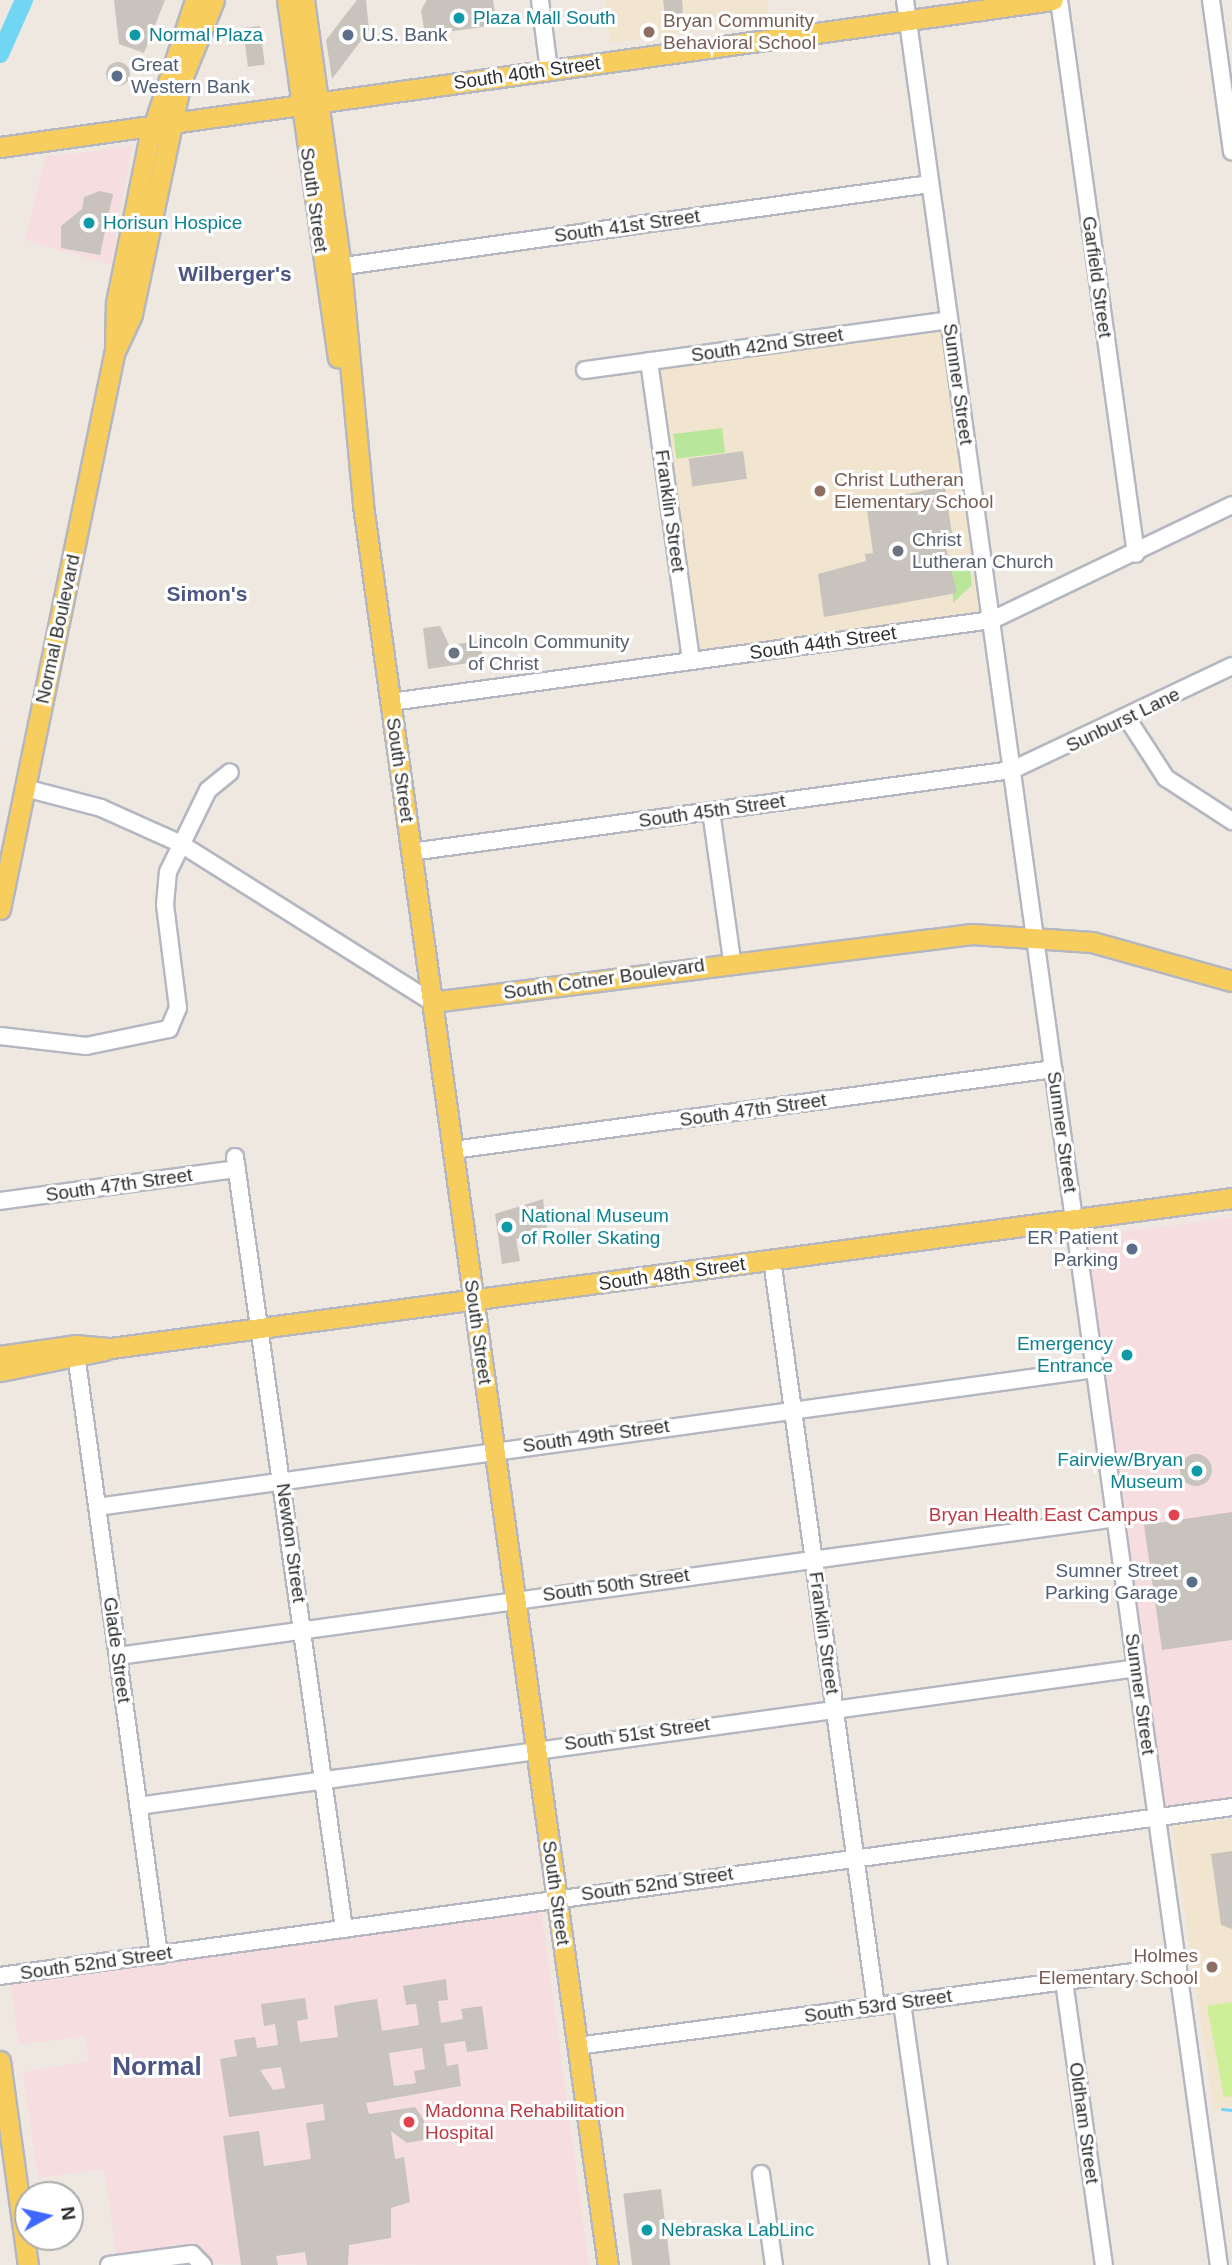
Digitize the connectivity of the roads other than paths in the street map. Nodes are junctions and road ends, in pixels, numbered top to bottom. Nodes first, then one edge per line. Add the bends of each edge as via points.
1 (195, 0) edge
2 (214, 0) edge
3 (286, 0) edge
4 (304, 0) edge
5 (540, 0) edge
6 (1053, 0) edge
7 (1059, 0) edge
8 (1211, 0) edge
9 (907, 10) edge
10 (550, 70) junction
11 (310, 104) junction
12 (162, 124) junction
13 (0, 147) edge
14 (1232, 152) edge
15 (930, 184) junction
16 (332, 268) junction
17 (949, 320) junction
18 (649, 361) junction
19 (585, 370) dead end
20 (1232, 505) edge
21 (1136, 554) junction
22 (992, 620) junction
23 (691, 661) junction
24 (1232, 666) edge
25 (391, 702) junction
26 (1127, 718) junction
27 (1012, 770) junction
28 (230, 772) dead end
29 (25, 788) junction
30 (711, 811) junction
31 (1232, 821) edge
32 (181, 844) junction
33 (411, 852) junction
34 (0, 909) edge
35 (1035, 936) junction
36 (732, 961) junction
37 (1232, 981) edge
38 (432, 1002) junction
39 (0, 1036) edge
40 (1054, 1069) junction
41 (453, 1150) junction
42 (236, 1163) joint
43 (1232, 1198) edge
44 (0, 1201) edge
45 (1074, 1220) junction
46 (772, 1260) junction
47 (473, 1300) junction
48 (260, 1329) junction
49 (76, 1352) junction
50 (0, 1356) edge
51 (1095, 1369) junction
52 (0, 1371) edge
53 (793, 1410) junction
54 (494, 1450) junction
55 (282, 1482) junction
56 (97, 1507) junction
57 (1116, 1518) junction
58 (814, 1559) junction
59 (515, 1599) junction
60 (303, 1631) junction
61 (118, 1656) junction
62 (1137, 1668) junction
63 (834, 1708) junction
64 (536, 1748) junction
65 (324, 1780) junction
66 (138, 1805) junction
67 (1232, 1807) edge
68 (1157, 1817) junction
69 (855, 1857) junction
70 (556, 1897) junction
71 (344, 1929) junction
72 (159, 1955) junction
73 (1178, 1966) junction
74 (0, 1976) edge
75 (1064, 1981) junction
76 (902, 2003) junction
77 (876, 2006) junction
78 (577, 2046) junction
79 (0, 2061) edge
80 (5, 2128) edge
81 (761, 2174) dead end
82 (201, 2260) edge
83 (28, 2265) edge
84 (109, 2265) edge
85 (608, 2265) edge
86 (774, 2265) edge
87 (939, 2265) edge
88 (1104, 2265) edge
89 (1216, 2265) edge

1 - 12 main road, Normal Boulevard
2 - 12 main road, Normal Boulevard
3 - 11 main road, South Street
4 - 11 main road, South Street
5 - 10 street
6 - 9 main road, South 40th Street
7 - 21 street, Garfield Street
8 - 14 street
9 - 10 main road, South 40th Street
9 - 15 street, Sumner Street
10 - 11 main road, South 40th Street
11 - 12 main road, South 40th Street
11 - 16 main road, South Street
12 - 13 main road, South 40th Street
12 - 29 main road, Normal Boulevard via 132,314 116,350
15 - 16 street, South 41st Street
15 - 17 street, Sumner Street
16 - 25 main road, South Street
17 - 18 street, South 42nd Street
17 - 22 street, Sumner Street
18 - 19 street, South 42nd Street
18 - 23 street, Franklin Street
20 - 21 street, South 44th Street
21 - 22 street, South 44th Street
22 - 23 street, South 44th Street
22 - 27 street, Sumner Street
23 - 25 street, South 44th Street
24 - 26 street, Sunburst Lane
25 - 33 main road, South Street
26 - 27 street, Sunburst Lane
26 - 31 street via 1166,778
27 - 30 street, South 45th Street
27 - 35 street, Sumner Street
28 - 32 street via 209,788
29 - 32 street via 101,808
29 - 34 main road, Normal Boulevard
30 - 33 street, South 45th Street
30 - 36 street
32 - 38 street
32 - 39 street via 165,889 178,1003 170,1029 147,1039 76,1047
33 - 38 main road, South Street
35 - 36 main road, South Cotner Boulevard via 930,936
35 - 37 main road, South Cotner Boulevard via 1135,950
35 - 40 street, Sumner Street
36 - 38 main road, South Cotner Boulevard
38 - 41 main road, South Street
40 - 41 street, South 47th Street
40 - 45 street, Sumner Street
41 - 47 main road, South Street
42 - 44 street, South 47th Street
42 - 48 street, Newton Street
43 - 45 main road, South 48th Street
45 - 46 main road, South 48th Street
45 - 51 street, Sumner Street
46 - 47 main road, South 48th Street
46 - 53 street, Franklin Street
47 - 48 main road, South 48th Street
47 - 54 main road, South Street
48 - 49 main road, South 48th Street
48 - 55 street, Newton Street
49 - 50 main road, South 48th Street
49 - 52 main road, South 48th Street
49 - 56 street, Glade Street
51 - 53 street, South 49th Street
51 - 57 street, Sumner Street
53 - 54 street, South 49th Street
53 - 58 street, Franklin Street
54 - 55 street, South 49th Street
54 - 59 main road, South Street
55 - 56 street, South 49th Street
55 - 60 street, Newton Street
56 - 61 street, Glade Street
57 - 58 street, South 50th Street
57 - 62 street, Sumner Street
58 - 59 street, South 50th Street
58 - 63 street, Franklin Street
59 - 60 street, South 50th Street
59 - 64 main road, South Street
60 - 61 street, South 50th Street
60 - 65 street, Newton Street
61 - 66 street, Glade Street
62 - 63 street, South 51st Street
62 - 68 street, Sumner Street
63 - 64 street, South 51st Street
63 - 69 street, Franklin Street
64 - 65 street, South 51st Street
64 - 70 main road, South Street
65 - 66 street, South 51st Street
65 - 71 street, Newton Street
66 - 72 street, Glade Street
67 - 68 street, South 52nd Street
68 - 69 street, South 52nd Street
68 - 73 street, Sumner Street
69 - 70 street, South 52nd Street
69 - 77 street, Franklin Street
70 - 71 street, South 52nd Street
70 - 78 main road, South Street
71 - 72 street, South 52nd Street
72 - 74 street, South 52nd Street
73 - 75 street, South 53rd Street
73 - 89 street, Sumner Street
75 - 76 street, South 53rd Street
75 - 88 street, Oldham Street
76 - 77 street, South 53rd Street
76 - 87 street
77 - 78 street, South 53rd Street
78 - 85 main road, South Street
79 - 80 main road
80 - 83 main road
81 - 86 street
82 - 84 street

